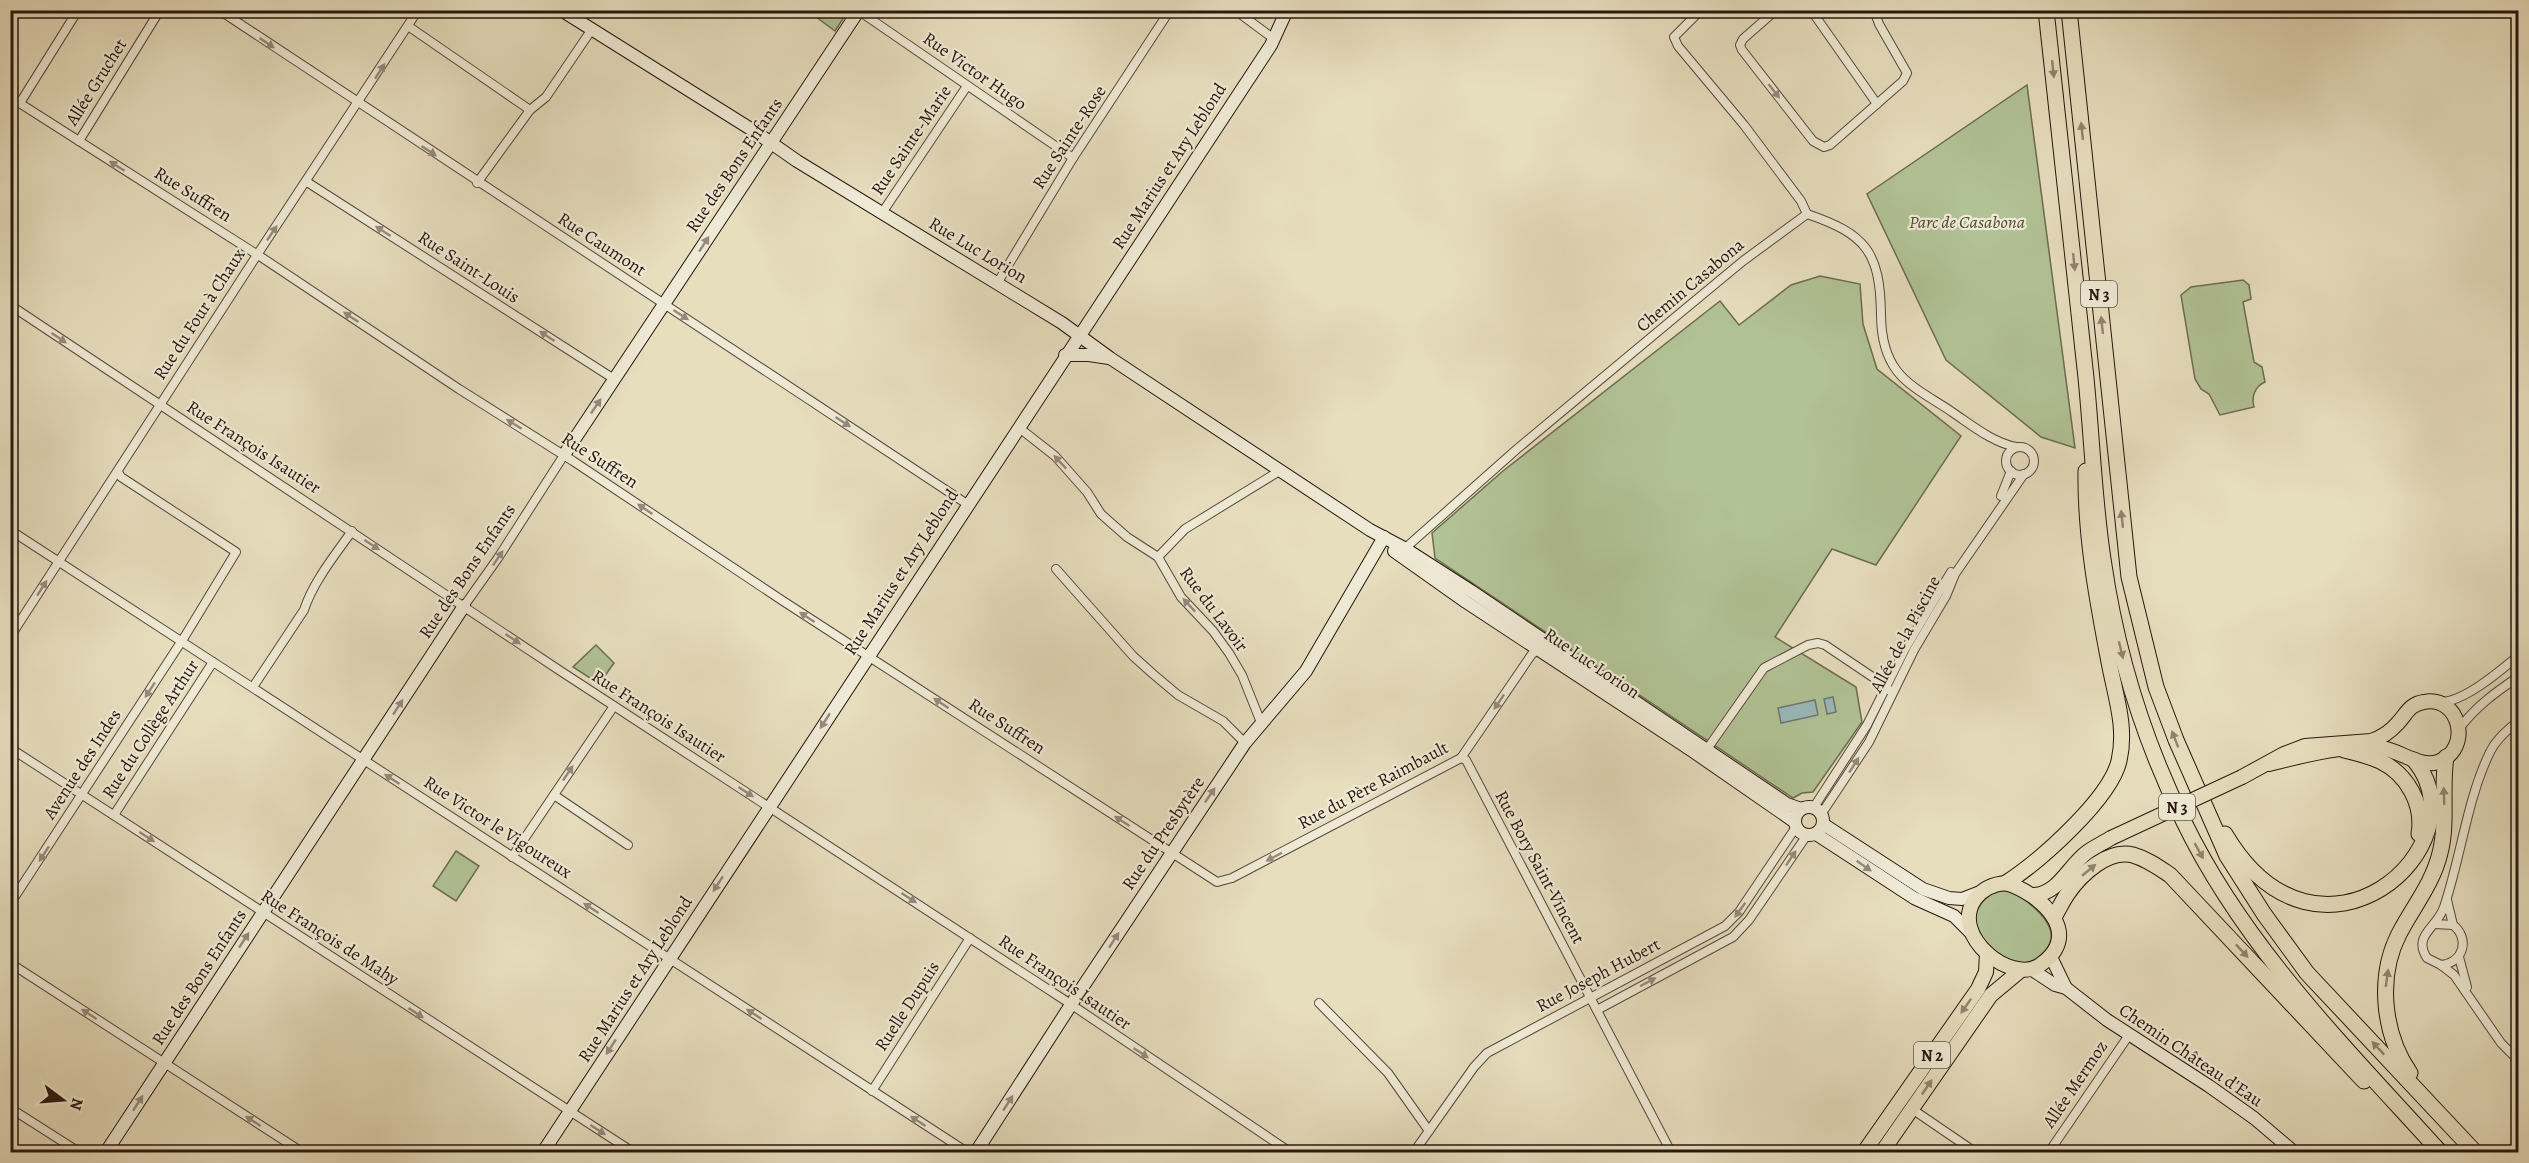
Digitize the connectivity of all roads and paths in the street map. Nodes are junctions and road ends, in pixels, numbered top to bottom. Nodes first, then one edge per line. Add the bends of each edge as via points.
1 (78, 10) edge
2 (160, 10) edge
3 (219, 10) edge
4 (418, 10) edge
5 (561, 10) edge
6 (1170, 10) edge
7 (1235, 10) edge
8 (1287, 10) edge
9 (1701, 10) edge
10 (1776, 10) edge
11 (1811, 10) edge
12 (1874, 10) edge
13 (2046, 10) edge
14 (2069, 10) edge
15 (859, 11) edge
16 (408, 26) junction
17 (591, 29) junction
18 (1274, 39) junction
19 (967, 86) junction
20 (10, 97) edge
21 (20, 103) junction
22 (359, 104) junction
23 (1877, 104) junction
24 (530, 110) junction
25 (79, 141) junction
26 (771, 142) junction
27 (1073, 158) junction
28 (307, 182) junction
29 (477, 183) junction
30 (882, 213) junction
31 (1808, 214) junction
32 (257, 255) junction
33 (998, 282) junction
34 (664, 304) junction
35 (10, 305) edge
36 (1079, 335) junction
37 (1065, 356) junction
38 (1110, 358) junction
39 (614, 379) junction
40 (2087, 384) junction
41 (160, 406) junction
42 (1018, 427) junction
43 (1993, 440) junction
44 (2016, 447) junction
45 (564, 455) junction
46 (2007, 458) junction
47 (1281, 470) junction
48 (2011, 471) junction
49 (118, 472) junction
50 (2024, 474) junction
51 (967, 504) junction
52 (10, 530) edge
53 (352, 531) junction
54 (1383, 539) junction
55 (1402, 551) junction
56 (1158, 557) junction
57 (1370, 560) junction
58 (58, 562) junction
59 (1056, 569) dead end
60 (464, 606) junction
61 (10, 637) edge
62 (181, 641) junction
63 (1553, 648) junction
64 (1538, 649) junction
65 (867, 656) junction
66 (2518, 656) edge
67 (213, 662) junction
68 (2518, 677) edge
69 (1886, 686) junction
70 (253, 687) junction
71 (1887, 702) junction
72 (2437, 702) junction
73 (614, 706) junction
74 (2518, 721) edge
75 (2399, 723) junction
76 (1262, 725) junction
77 (2459, 729) junction
78 (1245, 743) junction
79 (10, 748) edge
80 (2344, 750) junction
81 (1704, 753) junction
82 (1461, 758) junction
83 (2411, 758) junction
84 (2446, 758) junction
85 (363, 760) junction
86 (2269, 764) junction
87 (2198, 793) junction
88 (82, 795) junction
89 (554, 795) junction
90 (768, 807) junction
91 (114, 815) junction
92 (1814, 820) junction
93 (1796, 825) junction
94 (628, 845) dead end
95 (2417, 852) junction
96 (1171, 853) junction
97 (512, 857) junction
98 (2069, 871) junction
99 (2006, 883) junction
100 (1980, 892) junction
101 (2034, 895) junction
102 (2447, 896) junction
103 (10, 904) edge
104 (262, 912) junction
105 (2054, 917) junction
106 (2435, 924) junction
107 (2452, 925) junction
108 (1970, 932) junction
109 (970, 938) junction
110 (1987, 953) junction
111 (2051, 957) junction
112 (2459, 957) junction
113 (670, 958) junction
114 (10, 963) edge
115 (2441, 965) junction
116 (2026, 969) junction
117 (2066, 988) junction
118 (1590, 998) junction
119 (2471, 999) junction
120 (1318, 1003) dead end
121 (1071, 1005) junction
122 (1597, 1010) junction
123 (2129, 1035) junction
124 (2518, 1060) edge
125 (164, 1063) junction
126 (872, 1091) junction
127 (10, 1108) edge
128 (1912, 1109) junction
129 (570, 1111) junction
130 (1429, 1131) junction
131 (2287, 1150) edge
132 (79, 1152) edge
133 (106, 1152) edge
134 (302, 1152) edge
135 (543, 1152) edge
136 (633, 1152) edge
137 (967, 1152) edge
138 (976, 1152) edge
139 (1290, 1152) edge
140 (1414, 1152) edge
141 (1671, 1152) edge
142 (1864, 1152) edge
143 (1882, 1152) edge
144 (1975, 1152) edge
145 (2049, 1152) edge
146 (2439, 1152) edge
147 (2477, 1152) edge

1 - 21 street
2 - 25 street, Allée Gruchet
3 -> 22 street, Rue Caumont
4 - 16 street, Rue du Four à Chaux
5 - 17 street, Rue Luc Lorion
6 - 27 street, Rue Sainte-Rose
7 - 18 street
8 - 18 street, Rue Marius et Ary Leblond
9 - 31 street via 1674,37 1678,46 1744,125
10 -> 23 street via 1740,45 1813,141 1824,147 1830,145
11 - 23 street
12 - 23 street via 1907,73
13 -> 40 highway, N 3
87 -> 14 highway, N 3 via 2156,687 2129,577
15 - 19 street, Rue Victor Hugo
15 - 26 street, Rue des Bons Enfants
22 -> 16 street, Rue du Four à Chaux
16 - 24 street
17 - 24 street via 546,97
17 - 26 street, Rue Luc Lorion
18 - 36 street, Rue Marius et Ary Leblond
19 - 27 street, Rue Victor Hugo
19 - 30 street, Rue Sainte-Marie
20 - 21 street, Rue Suffren
21 - 25 street, Rue Suffren
22 - 28 street, Rue du Four à Chaux
22 -> 29 street, Rue Caumont
24 - 29 street
32 -> 25 street, Rue Suffren
26 - 30 street, Rue Luc Lorion
34 -> 26 street, Rue des Bons Enfants
27 - 33 street, Rue Sainte-Rose
32 -> 28 street, Rue du Four à Chaux
39 -> 28 street, Rue Saint-Louis
29 - 34 street, Rue Caumont
30 - 33 street, Rue Luc Lorion
31 - 43 street via 1853,233 1873,258 1881,285 1884,343 1897,371
31 - 55 street, Chemin Casabona via 1688,306
32 - 41 street, Rue du Four à Chaux
45 -> 32 street, Rue Suffren
33 - 36 street, Rue Luc Lorion
34 - 39 street, Rue des Bons Enfants
34 -> 51 street, Rue Caumont
35 -> 41 street, Rue François Isautier
36 - 37 street, Rue Marius et Ary Leblond
36 - 38 street, Rue Luc Lorion
37 - 38 street
37 - 42 street, Rue Marius et Ary Leblond
38 - 47 street, Rue Luc Lorion
45 -> 39 street, Rue des Bons Enfants
40 - 99 highway, N 3 via 2089,544 2123,740 2112,780 2098,800 2026,870
40 -> 146 highway, N 3 via 2102,557 2112,611 2141,720 2184,823 2208,867 2291,987
41 - 49 street, Rue du Four à Chaux
41 - 53 street, Rue François Isautier
42 - 51 street, Rue Marius et Ary Leblond
56 -> 42 street, Rue du Lavoir via 1126,537 1101,514 1055,456
43 - 44 street
43 - 46 street
44 - 46 street
44 - 50 street via 2032,454 2032,468
60 -> 45 street, Rue des Bons Enfants
65 -> 45 street, Rue Suffren
46 - 48 street
47 - 54 street, Rue Luc Lorion
47 - 56 street via 1185,529
48 - 50 street
48 - 69 street, Allée de la Piscine via 2002,495 1945,582
49 - 58 street, Rue du Four à Chaux
49 - 62 street, Avenue des Indes via 236,552
50 - 71 street, Allée de la Piscine via 1955,574
51 - 65 street, Rue Marius et Ary Leblond
52 - 58 street, Rue Victor le Vigoureux
53 -> 60 street, Rue François Isautier
53 - 70 street
54 - 55 street, Rue Luc Lorion
54 - 57 street, Rue du Presbytère
55 - 57 street
55 - 63 street, Rue Luc Lorion via 1471,591
55 - 64 street, Rue Luc Lorion via 1466,602
76 -> 56 street, Rue du Lavoir via 1229,653 1182,597
57 - 76 street, Rue du Presbytère via 1306,671
61 -> 58 street, Rue du Four à Chaux
58 - 62 street, Rue Victor le Vigoureux
59 - 78 street via 1133,656 1178,695 1223,721
60 -> 73 street, Rue François Isautier
85 -> 60 street, Rue des Bons Enfants
62 - 67 street, Rue Victor le Vigoureux
62 -> 88 street, Avenue des Indes
63 - 64 street
63 - 81 street, Rue Luc Lorion
64 - 81 street, Rue Luc Lorion
64 -> 82 street, Rue du Père Raimbault
65 -> 90 street, Rue Marius et Ary Leblond
96 -> 65 street, Rue Suffren
66 - 72 street via 2452,702
67 - 70 street, Rue Victor le Vigoureux
67 - 91 street, Rue du Collège Arthur
68 - 77 street via 2469,714
69 - 71 street
69 - 81 street via 1825,645 1808,645 1764,668
69 - 92 street, Allée de la Piscine
70 - 85 street, Rue Victor le Vigoureux
92 -> 71 street, Allée de la Piscine via 1869,742
72 - 75 main road via 2414,705
72 - 77 main road via 2452,712
89 -> 73 street
73 -> 90 street, Rue François Isautier
74 - 102 street via 2491,750
75 - 83 main road via 2400,746
75 - 86 main road, N 3 via 2371,741 2305,746
76 - 78 street, Rue du Presbytère
77 - 84 main road via 2457,745
96 -> 78 street, Rue du Presbytère
79 - 88 street, Rue François de Mahy
80 - 83 main road via 2380,748
80 - 86 main road, N 3
80 - 95 highway, N 3 via 2379,761 2411,789 2421,826
81 - 92 street, Rue Luc Lorion
81 - 93 street, Rue Luc Lorion
82 -> 96 street, Rue du Père Raimbault via 1232,879 1217,882
82 - 118 street, Rue Bory Saint-Vincent via 1466,760
83 - 84 main road via 2431,763
83 - 95 highway, N 3 via 2428,781 2430,806 2426,834
147 -> 84 highway, N 3 via 2404,1064 2395,1048 2385,993 2397,937 2427,886 2441,851
97 -> 85 street, Rue Victor le Vigoureux
85 - 104 street, Rue des Bons Enfants
86 - 98 main road, N 3, bridge via 2111,838 2085,853
87 - 95 highway, N 3 via 2245,862 2283,894 2301,902 2340,904 2369,896 2394,880
147 -> 87 highway, N 3 via 2307,973 2227,856
88 - 91 street, Rue François de Mahy
88 -> 103 street, Avenue des Indes
89 - 94 street
89 - 97 street
90 -> 109 street, Rue François Isautier
90 -> 113 street, Rue Marius et Ary Leblond
91 -> 104 street, Rue François de Mahy
92 - 93 street, Rue Luc Lorion
92 - 93 street via 1797,814
92 - 100 street, Rue Luc Lorion via 1923,889 1962,899
92 -> 108 street, Rue Luc Lorion via 1914,898 1954,916
122 -> 92 street, Rue Joseph Hubert via 1732,937 1749,920
93 -> 118 street, Rue Joseph Hubert via 1725,926
121 -> 96 street, Rue du Presbytère
113 -> 97 street, Rue Victor le Vigoureux
98 - 101 main road, N 3 via 2052,889
98 - 105 main road, N 3
99 - 100 main road
99 - 101 main road
100 - 108 main road via 1969,909
101 - 105 main road
102 - 106 street
102 - 107 street
125 -> 104 street, Rue des Bons Enfants
104 -> 129 street, Rue François de Mahy
105 - 111 main road via 2059,933
105 -> 146 highway, N 3 via 2077,881 2093,865 2131,854 2150,862 2170,875 2340,1058
106 - 107 street
106 - 115 street via 2425,932 2422,946 2427,958
107 - 112 street via 2463,939
108 - 110 main road
109 - 121 street, Rue François Isautier
109 - 126 street, Ruelle Dupuis
110 - 116 main road via 2005,965
110 -> 142 main road, N 2 via 1986,972 1977,991
111 - 116 main road, N 2 via 2038,967
111 - 117 street
112 - 115 street
112 - 119 street
126 -> 113 street, Rue Victor le Vigoureux
113 -> 129 street, Rue Marius et Ary Leblond
125 -> 114 street
115 - 119 street via 2454,975
116 - 117 street, Chemin Château d'Eau
128 -> 116 main road, N 2 via 1991,995
117 - 123 street, Chemin Château d'Eau
118 - 122 street, Rue Bory Saint-Vincent
118 - 130 street, Rue Joseph Hubert via 1488,1053
119 - 124 street via 2501,1043
120 - 130 street via 1388,1073
138 -> 121 street, Rue du Presbytère
121 -> 139 street, Rue François Isautier
122 - 141 street, Rue Bory Saint-Vincent
123 - 131 street, Chemin Château d'Eau via 2254,1118
123 - 145 street, Allée Mermoz
133 -> 125 street, Rue des Bons Enfants
134 -> 125 street
137 -> 126 street, Rue Victor le Vigoureux
127 - 132 street
128 - 143 main road, N 2
128 - 144 street
129 - 135 street, Rue Marius et Ary Leblond
129 -> 136 street, Rue François de Mahy
130 - 140 street, Rue Joseph Hubert

